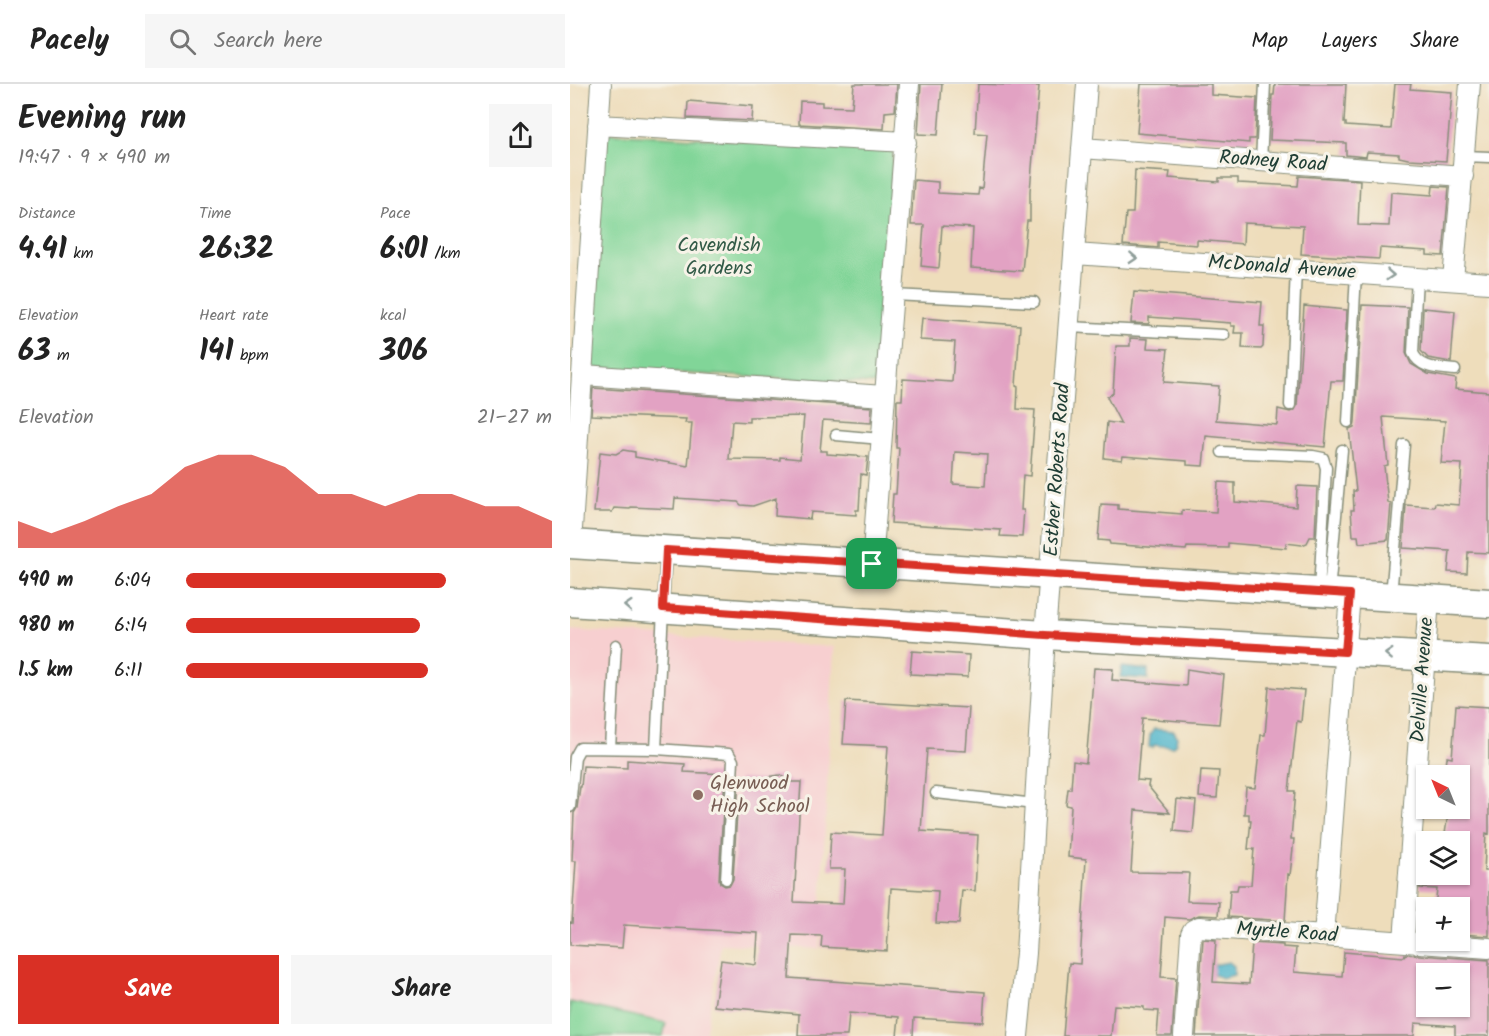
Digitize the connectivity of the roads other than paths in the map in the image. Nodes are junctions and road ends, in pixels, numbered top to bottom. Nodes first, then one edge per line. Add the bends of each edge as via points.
1 (601, 84) edge
2 (909, 84) edge
3 (1087, 84) edge
4 (1265, 84) edge
5 (1470, 84) edge
6 (598, 125) junction
7 (906, 142) junction
8 (1082, 148) junction
9 (1464, 156) junction
10 (1489, 157) edge
11 (1261, 161) junction
12 (1463, 176) junction
13 (1075, 254) junction
14 (1296, 269) junction
15 (1356, 273) junction
16 (1417, 277) junction
17 (1453, 280) junction
18 (1489, 282) edge
19 (893, 295) junction
20 (1034, 303) dead end
21 (1069, 327) junction
22 (1224, 335) dead end
23 (1455, 370) dead end
24 (583, 375) junction
25 (885, 396) junction
26 (1290, 405) dead end
27 (1348, 422) dead end
28 (836, 435) dead end
29 (881, 439) junction
30 (1404, 445) dead end
31 (1342, 450) dead end
32 (1222, 452) dead end
33 (574, 455) edge
34 (570, 544) edge
35 (666, 550) junction
36 (872, 564) junction
37 (1050, 574) junction
38 (1333, 592) junction
39 (1391, 596) junction
40 (1429, 599) junction
41 (570, 602) edge
42 (1489, 603) edge
43 (663, 608) junction
44 (1045, 635) junction
45 (616, 645) dead end
46 (1345, 652) junction
47 (1425, 656) junction
48 (1489, 660) edge
49 (610, 747) junction
50 (656, 749) junction
51 (936, 793) dead end
52 (1035, 804) junction
53 (570, 807) edge
54 (726, 879) dead end
55 (1324, 936) junction
56 (1404, 941) junction
57 (1489, 948) edge
58 (1018, 1036) edge
59 (1184, 1036) edge

1 - 6 street
2 - 7 street
3 - 8 street, Esther Roberts Road
4 - 11 lane
5 - 9 street
6 - 7 street
6 - 24 street
7 - 19 street
8 - 11 street, Rodney Road
8 - 13 street, Esther Roberts Road
9 - 10 lane
9 - 12 street
11 - 12 street, Rodney Road
12 - 17 street
13 -> 14 street, McDonald Avenue
13 - 21 street, Esther Roberts Road
14 - 15 street, McDonald Avenue
14 - 26 lane
15 -> 16 street, McDonald Avenue
15 - 27 lane
16 - 17 street, McDonald Avenue
16 - 23 lane via 1413,353 1424,366
17 - 18 street, McDonald Avenue
19 - 20 lane
19 - 25 street
21 - 22 lane
21 - 37 street, Esther Roberts Road
24 - 25 street
24 - 33 street
25 - 29 street
28 - 29 lane
29 - 36 street
30 - 39 lane
31 - 38 lane
32 - 38 lane via 1323,458
33 - 34 street
34 - 35 street
35 - 36 street
35 - 43 lane
36 - 37 street
37 - 38 street
37 - 44 street, Esther Roberts Road
38 - 39 street
38 - 46 street
39 - 40 street
40 - 42 street
40 - 47 street, Delville Avenue
43 -> 41 street
43 - 44 street
43 - 50 lane
44 - 46 street
44 - 52 street, Esther Roberts Road
45 - 49 lane
47 -> 46 street
46 - 55 street
47 - 48 street
47 - 56 street, Delville Avenue
49 - 50 lane
49 - 53 lane via 586,747 577,752
50 - 54 lane via 732,757
51 - 52 lane
52 - 58 street, Esther Roberts Road
55 - 56 street, Myrtle Road
55 - 59 street, Myrtle Road via 1198,927 1193,930
56 - 57 street, Myrtle Road

